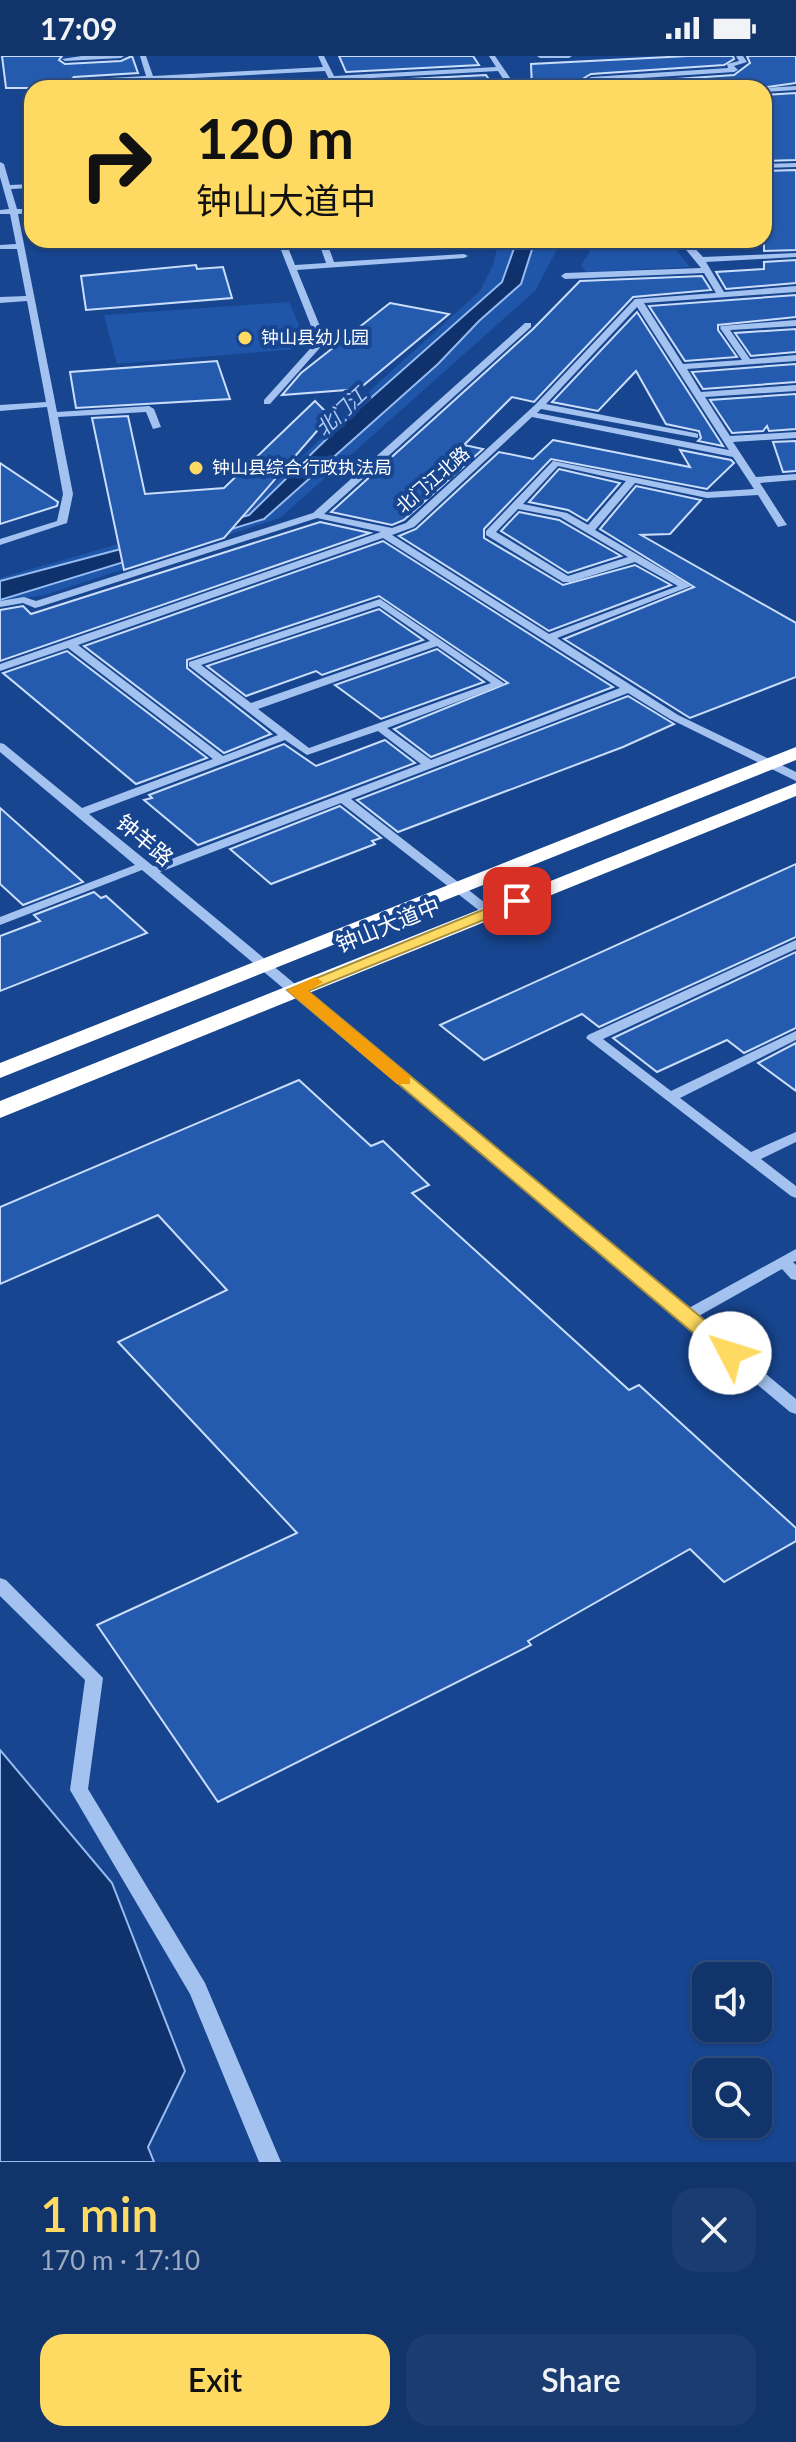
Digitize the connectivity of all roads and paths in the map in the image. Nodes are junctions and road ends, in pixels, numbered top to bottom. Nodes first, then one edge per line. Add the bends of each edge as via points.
1 (121, 56) edge
2 (143, 56) edge
3 (321, 56) edge
4 (492, 56) edge
5 (540, 56) edge
6 (569, 56) edge
7 (739, 56) edge
8 (65, 59) dead end
9 (327, 69) junction
10 (500, 69) junction
11 (150, 77) junction
12 (332, 78) joint
13 (104, 80) edge
14 (151, 80) edge
15 (508, 80) edge
16 (592, 80) edge
17 (796, 88) edge
18 (772, 90) edge
19 (0, 164) edge
20 (796, 165) edge
21 (772, 166) edge
22 (24, 186) edge
23 (7, 187) junction
24 (24, 211) edge
25 (0, 212) edge
26 (14, 212) junction
27 (21, 246) junction
28 (0, 247) edge
29 (284, 248) edge
30 (325, 248) edge
31 (690, 248) edge
32 (796, 255) edge
33 (464, 256) dead end
34 (701, 260) junction
35 (331, 265) junction
36 (292, 268) junction
37 (707, 270) junction
38 (565, 276) dead end
39 (796, 289) edge
40 (721, 294) junction
41 (31, 298) junction
42 (0, 300) edge
43 (638, 301) junction
44 (796, 323) edge
45 (528, 325) dead end
46 (796, 358) edge
47 (748, 362) junction
48 (683, 367) junction
49 (796, 388) edge
50 (700, 395) junction
51 (267, 402) dead end
52 (51, 404) junction
53 (539, 406) junction
54 (0, 408) edge
55 (530, 414) junction
56 (53, 415) junction
57 (156, 427) dead end
58 (796, 435) edge
59 (730, 441) junction
60 (738, 455) junction
61 (796, 477) edge
62 (633, 479) junction
63 (754, 480) junction
64 (761, 492) junction
65 (516, 506) junction
66 (317, 515) junction
67 (782, 525) dead end
68 (589, 530) junction
69 (389, 533) junction
70 (0, 542) edge
71 (636, 558) junction
72 (0, 604) edge
73 (550, 637) junction
74 (438, 642) junction
75 (70, 644) junction
76 (0, 668) edge
77 (630, 688) junction
78 (249, 708) junction
79 (379, 727) junction
80 (286, 736) junction
81 (0, 746) edge
82 (796, 753) edge
83 (222, 761) junction
84 (769, 763) junction
85 (430, 765) junction
86 (796, 777) edge
87 (796, 789) edge
88 (342, 798) junction
89 (81, 813) junction
90 (148, 868) junction
91 (457, 888) junction
92 (489, 912) junction
93 (0, 921) edge
94 (796, 944) edge
95 (265, 964) junction
96 (296, 990) junction
97 (796, 1035) edge
98 (0, 1071) edge
99 (670, 1097) junction
100 (0, 1110) edge
101 (796, 1137) edge
102 (750, 1158) junction
103 (796, 1193) edge
104 (790, 1258) edge
105 (796, 1275) edge
106 (687, 1316) junction
107 (796, 1408) edge
108 (0, 1585) edge
109 (270, 2162) edge

1 - 8 street
2 - 11 street
3 - 9 street
4 - 10 street
5 - 6 street
7 - 16 street via 744,62 729,65 734,70
9 - 11 street
9 - 12 street
10 - 12 street
10 - 15 street
11 - 13 street
11 - 14 street
17 - 18 street
19 - 23 street
20 - 21 street
22 - 23 street
23 - 26 street
24 - 26 street
25 - 26 street
26 - 27 street
27 - 28 street
27 - 41 street
29 - 36 street
30 - 35 street
31 - 34 street
32 - 34 street
33 - 35 street
34 - 37 street
35 - 36 street
36 - 51 street via 322,341
37 - 38 street
37 - 40 street
39 - 40 street
40 - 43 street
41 - 42 street
41 - 52 street
43 - 48 street
43 - 53 street, 北门江北路
44 - 47 street via 724,328
45 - 66 street
46 - 47 street
47 - 48 street
48 - 50 street
49 - 50 street
50 - 59 street
52 - 54 street
52 - 56 street
53 - 55 street, 北门江北路
53 - 59 street
55 - 60 street
55 - 69 street, 北门江北路 via 410,525
56 - 57 street via 149,409
56 - 70 street via 68,494 62,523
58 - 59 street
59 - 60 street
60 - 63 street
61 - 63 street
62 - 64 street via 707,495
62 - 65 street via 556,463
62 - 68 street
63 - 64 street
64 - 67 street
65 - 68 street via 563,515
65 - 71 street via 490,533 567,580
66 - 69 street
66 - 72 street via 35,605 24,600
68 - 71 street
69 - 73 street
69 - 75 street, 北门江北路
71 - 73 street via 686,586
73 - 77 street
74 - 78 street
74 - 78 street via 380,602 193,664
74 - 79 street via 499,684
75 - 76 street, 北门江北路
75 - 83 street
77 - 84 street via 674,717
77 - 85 street
78 - 80 street
79 - 80 street via 307,752
79 - 85 street
80 - 83 street
81 - 89 street, 钟羊路
82 - 84 highway, 钟山大道中
83 - 89 street
84 - 86 street
84 - 91 highway, 钟山大道中
85 - 88 street
87 - 92 highway, 钟山大道中
88 - 90 street
88 - 91 street
89 - 90 street, 钟羊路
90 - 93 street
90 - 95 street, 钟羊路
91 - 92 street
91 - 95 highway, 钟山大道中
92 - 96 highway, 钟山大道中
94 - 99 street via 593,1038
95 - 96 street, 钟羊路
95 - 98 highway, 钟山大道中
96 - 100 highway, 钟山大道中
96 - 106 street, 钟羊路
97 - 99 street
99 - 102 street
101 - 102 street
102 - 103 street
104 - 105 street
104 - 106 street
106 - 107 street, 钟羊路
108 - 109 street via 94,1678 79,1790 198,1989

